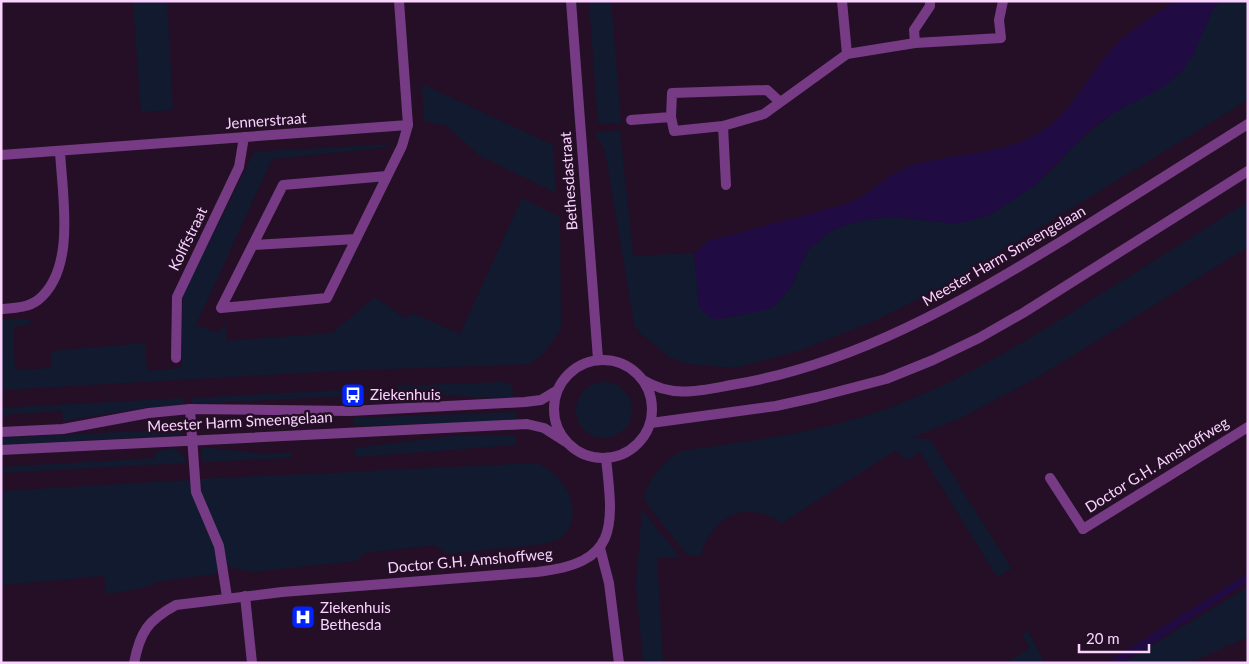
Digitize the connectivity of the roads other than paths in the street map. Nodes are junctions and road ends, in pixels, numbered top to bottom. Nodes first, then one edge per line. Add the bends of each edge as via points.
1 (399, 1) edge
2 (571, 1) edge
3 (842, 1) edge
4 (930, 1) edge
5 (1003, 1) edge
6 (915, 43) junction
7 (847, 54) junction
8 (780, 102) junction
9 (671, 117) junction
10 (632, 120) dead end
11 (1248, 124) edge
12 (408, 125) junction
13 (723, 126) junction
14 (244, 137) junction
15 (60, 150) junction
16 (1, 155) edge
17 (1248, 170) edge
18 (387, 176) junction
19 (726, 185) dead end
20 (356, 239) junction
21 (253, 244) junction
22 (1, 309) edge
23 (176, 358) dead end
24 (598, 359) junction
25 (643, 380) junction
26 (556, 391) junction
27 (190, 409) junction
28 (651, 423) junction
29 (1248, 427) edge
30 (1, 432) edge
31 (191, 440) junction
32 (566, 442) junction
33 (1, 450) edge
34 (606, 458) junction
35 (1050, 478) dead end
36 (600, 548) junction
37 (245, 596) junction
38 (227, 597) junction
39 (134, 663) edge
40 (252, 663) edge
41 (619, 663) edge

1 - 12 street
2 - 24 street, Bethesdastraat
3 - 7 street
4 - 6 street via 914,30
5 - 6 street via 999,20 1001,38
6 - 7 street
7 - 8 street
8 - 9 street via 766,90 672,93
8 - 13 street via 764,114
9 - 10 street
9 - 13 street via 674,131
11 - 25 street, Meester Harm Smeengelaan via 990,285 886,338 801,370 718,388 671,392
12 - 14 street, Jennerstraat
12 - 18 street
13 - 19 street
14 - 15 street, Jennerstraat
14 - 23 street, Kolffstraat via 239,167 177,297
15 - 16 street, Jennerstraat
15 - 22 street via 62,260 37,301 23,307
17 - 28 street via 1023,313 933,360 886,379 817,397 776,406
18 - 20 street
18 - 21 street via 283,185
20 - 21 street
20 - 21 street via 327,298 221,308
24 - 25 street via 615,360 631,368
24 - 26 street via 580,364
25 - 28 street via 652,400
26 - 27 street, Meester Harm Smeengelaan via 541,400 525,402 350,411
26 - 32 street via 554,418
27 - 30 street, Meester Harm Smeengelaan via 63,429
27 - 31 street
28 - 34 street via 634,448
29 - 35 street, Doctor G.H. Amshoffweg via 1083,529
31 - 32 street, Meester Harm Smeengelaan via 527,424 544,428
31 - 33 street, Meester Harm Smeengelaan
31 - 38 street via 196,492 219,546
32 - 34 street via 577,452
34 - 36 street via 610,489 608,521
36 - 37 street, Doctor G.H. Amshoffweg via 587,560 552,570
36 - 41 street via 609,583
37 - 38 street, Doctor G.H. Amshoffweg
37 - 40 street
38 - 39 street, Doctor G.H. Amshoffweg via 176,605 161,613 145,627

